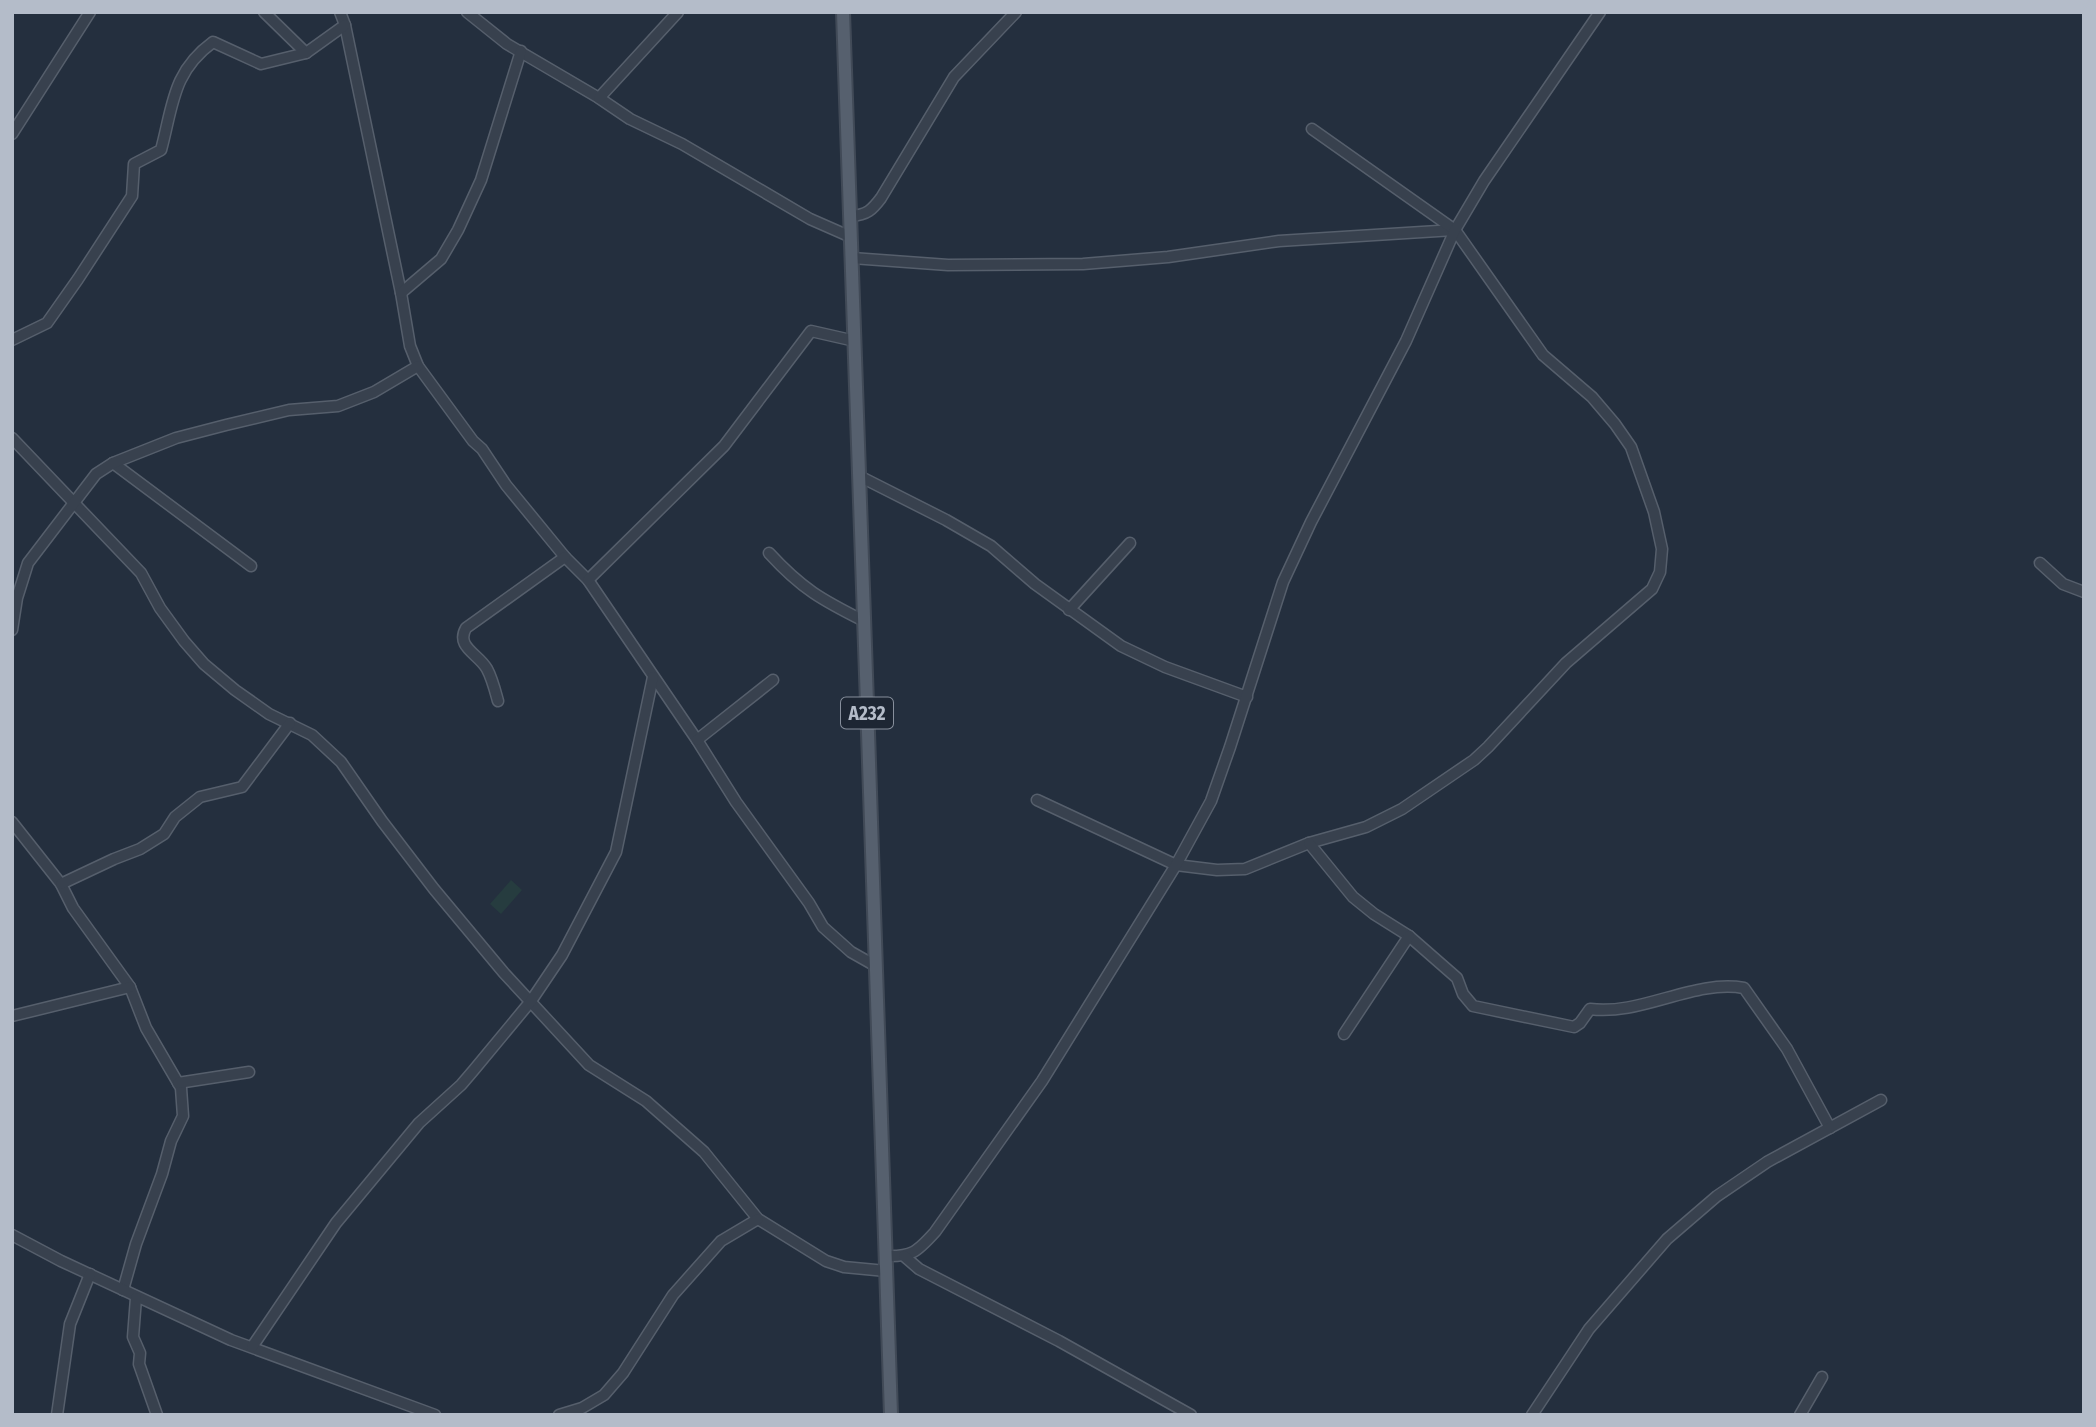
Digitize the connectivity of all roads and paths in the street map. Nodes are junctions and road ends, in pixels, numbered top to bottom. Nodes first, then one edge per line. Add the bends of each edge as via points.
1 (90, 12) edge
2 (264, 12) edge
3 (340, 12) edge
4 (467, 12) edge
5 (678, 12) edge
6 (843, 12) edge
7 (1016, 12) edge
8 (1601, 12) edge
9 (345, 25) junction
10 (521, 51) junction
11 (306, 53) junction
12 (599, 98) junction
13 (1312, 129) dead end
14 (12, 134) edge
15 (851, 216) junction
16 (1455, 230) junction
17 (851, 237) junction
18 (852, 258) junction
19 (401, 293) junction
20 (13, 338) edge
21 (855, 341) junction
22 (418, 366) junction
23 (12, 438) edge
24 (113, 463) junction
25 (861, 477) junction
26 (74, 501) junction
27 (1130, 543) dead end
28 (769, 553) dead end
29 (565, 557) junction
30 (2040, 562) dead end
31 (251, 566) dead end
32 (588, 580) junction
33 (2084, 592) edge
34 (15, 597) edge
35 (1069, 610) junction
36 (864, 621) junction
37 (12, 630) edge
38 (653, 677) junction
39 (773, 680) dead end
40 (1247, 697) junction
41 (498, 701) dead end
42 (290, 723) junction
43 (697, 740) junction
44 (1037, 800) dead end
45 (12, 822) edge
46 (1309, 843) junction
47 (1176, 865) junction
48 (61, 884) junction
49 (1409, 936) junction
50 (874, 965) junction
51 (130, 987) junction
52 (531, 1001) junction
53 (12, 1016) edge
54 (1344, 1034) dead end
55 (249, 1072) dead end
56 (178, 1083) junction
57 (1881, 1100) dead end
58 (1830, 1128) junction
59 (758, 1219) junction
60 (13, 1236) edge
61 (885, 1256) junction
62 (904, 1256) junction
63 (886, 1271) junction
64 (90, 1274) junction
65 (122, 1290) junction
66 (136, 1298) junction
67 (252, 1347) junction
68 (1822, 1377) dead end
69 (57, 1415) edge
70 (157, 1415) edge
71 (435, 1415) edge
72 (559, 1415) edge
73 (891, 1415) edge
74 (1191, 1415) edge
75 (1532, 1415) edge
76 (1800, 1415) edge

1 - 14 street
2 - 11 street
3 - 9 street
4 - 10 street
5 - 12 street
6 - 15 main road, A232
7 - 15 street via 954,77 876,205 862,215
8 - 16 street
9 - 11 street
9 - 19 street
10 - 12 street
10 - 19 street via 481,180 458,230 441,259
11 - 20 street via 261,64 213,42 205,48 182,74 161,150 134,164 132,196 47,323
12 - 17 street via 810,219
13 - 16 street
15 - 17 main road, A232
16 - 18 street via 1279,241 1083,264 948,265
16 - 40 street via 1406,341 1283,582
16 - 46 street via 1543,355 1592,397 1631,447 1654,512 1662,549 1660,572 1652,589 1566,663 1474,760 1402,809 1366,827
17 - 18 main road, A232
18 - 21 main road, A232
19 - 22 street
21 - 25 main road, A232
21 - 32 street via 811,331 724,446
22 - 24 street via 374,392 338,406 289,410 226,425 176,438
22 - 29 street
23 - 26 street
24 - 26 street via 96,474
24 - 31 street
25 - 35 street via 991,546
25 - 36 main road, A232
26 - 34 street via 28,563
26 - 42 street via 141,573 160,608 204,664 270,714
27 - 35 street
28 - 36 street via 817,597
29 - 32 street
29 - 41 street via 462,634 466,647 486,667
30 - 33 street via 2063,584
32 - 38 street
34 - 37 street
35 - 40 street via 1121,646
36 - 50 main road, A232
38 - 43 street
38 - 52 street via 616,852 562,955
39 - 43 street
40 - 47 street via 1211,801
42 - 48 street via 242,787 200,797 175,817 164,834
42 - 52 street via 312,735 341,762 434,889
43 - 50 street via 823,927
44 - 47 street
45 - 48 street
46 - 47 street via 1245,869
46 - 49 street via 1353,897
47 - 62 street via 1042,1081 935,1232 918,1251
48 - 51 street
49 - 54 street
49 - 58 street via 1457,978 1462,995 1472,1006 1574,1027 1590,1009 1619,1008 1732,986 1744,988 1787,1049
50 - 61 main road, A232
51 - 53 street
51 - 56 street via 146,1028
52 - 59 street via 589,1066 646,1101 704,1153
52 - 67 street via 461,1085 419,1123 336,1223
55 - 56 street
56 - 65 street via 183,1116
57 - 58 street
58 - 75 street via 1717,1196 1667,1240 1589,1329
59 - 63 street via 826,1261
59 - 72 street via 721,1241 673,1295 604,1395
60 - 64 street
61 - 62 street
61 - 63 main road, A232
62 - 74 street via 919,1269
63 - 73 main road, A232
64 - 65 street
64 - 69 street via 70,1324
65 - 66 street
66 - 67 street
66 - 70 street via 133,1337
67 - 71 street
68 - 76 street

